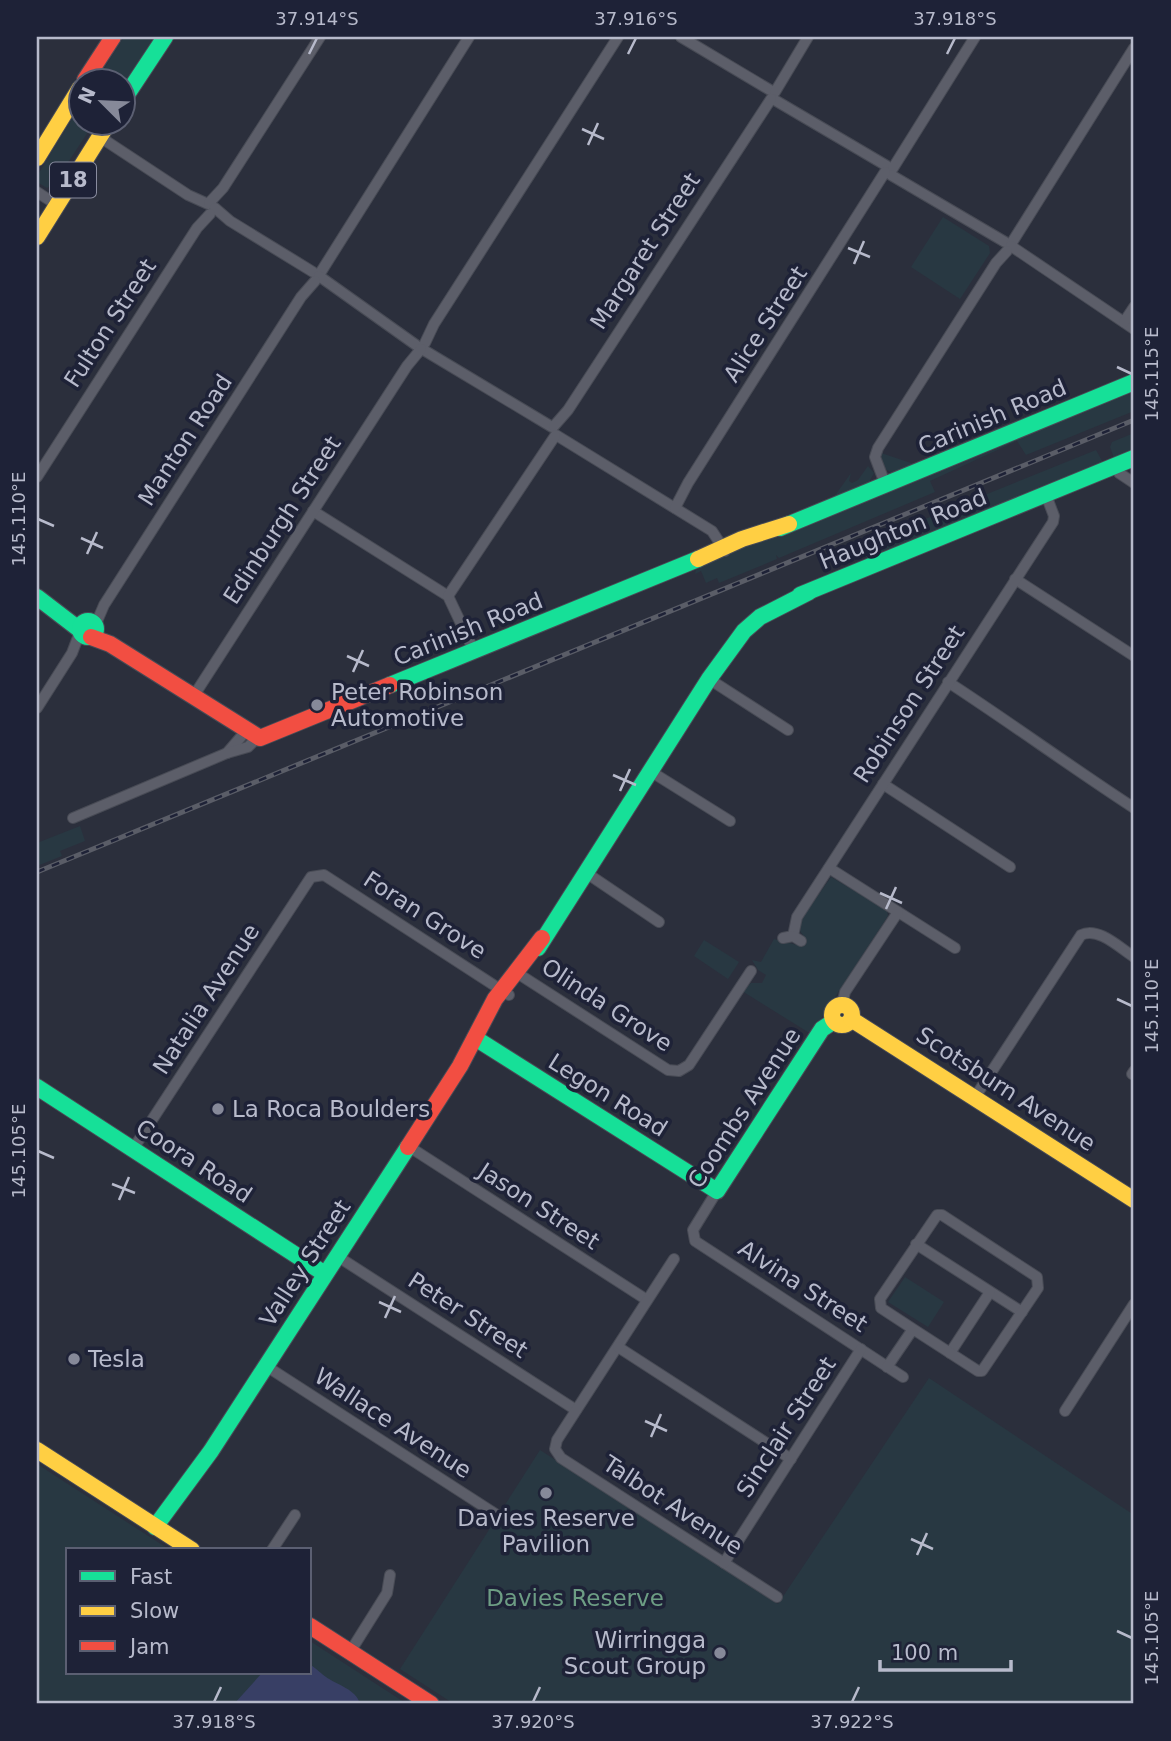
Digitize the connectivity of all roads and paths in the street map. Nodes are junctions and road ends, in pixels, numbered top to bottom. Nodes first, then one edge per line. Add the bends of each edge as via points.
1 (113, 37) edge
2 (165, 37) edge
3 (320, 37) edge
4 (469, 37) edge
5 (618, 37) edge
6 (681, 37) edge
7 (808, 37) edge
8 (975, 37) edge
9 (1134, 48) edge
10 (94, 66) edge
11 (136, 81) edge
12 (771, 94) junction
13 (66, 111) edge
14 (100, 137) joint
15 (37, 158) edge
16 (889, 170) junction
17 (37, 192) edge
18 (57, 205) junction
19 (210, 209) junction
20 (37, 237) edge
21 (1006, 246) junction
22 (315, 276) junction
23 (1134, 307) edge
24 (1129, 326) edge
25 (421, 345) junction
26 (1134, 383) edge
27 (554, 431) junction
28 (1134, 458) edge
29 (1116, 466) junction
30 (37, 477) edge
31 (1134, 483) edge
32 (886, 486) junction
33 (1047, 498) junction
34 (671, 506) junction
35 (313, 511) junction
36 (720, 550) junction
37 (1015, 579) junction
38 (449, 596) junction
39 (37, 597) edge
40 (746, 624) joint
41 (88, 629) junction
42 (474, 651) junction
43 (1134, 656) edge
44 (709, 680) junction
45 (948, 681) junction
46 (193, 698) junction
47 (37, 708) edge
48 (788, 730) dead end
49 (252, 734) junction
50 (650, 771) junction
51 (883, 784) junction
52 (1134, 808) edge
53 (73, 818) dead end
54 (730, 821) dead end
55 (1010, 867) dead end
56 (829, 868) junction
57 (585, 872) junction
58 (317, 874) joint
59 (898, 912) junction
60 (659, 922) dead end
61 (792, 939) dead end
62 (955, 948) dead end
63 (1134, 957) edge
64 (753, 971) dead end
65 (519, 974) junction
66 (506, 992) junction
67 (847, 1012) junction
68 (477, 1040) junction
69 (37, 1087) edge
70 (975, 1097) junction
71 (408, 1146) junction
72 (133, 1149) junction
73 (717, 1191) junction
74 (1134, 1200) edge
75 (697, 1223) joint
76 (916, 1244) junction
77 (337, 1256) junction
78 (674, 1259) dead end
79 (325, 1274) junction
80 (990, 1292) junction
81 (647, 1300) junction
82 (1134, 1304) edge
83 (1022, 1312) junction
84 (913, 1329) junction
85 (618, 1347) junction
86 (861, 1349) junction
87 (950, 1353) junction
88 (266, 1366) junction
89 (887, 1367) junction
90 (903, 1377) dead end
91 (576, 1410) junction
92 (1065, 1411) dead end
93 (37, 1450) edge
94 (791, 1459) junction
95 (497, 1514) dead end
96 (295, 1515) dead end
97 (159, 1529) junction
98 (189, 1548) edge
99 (273, 1548) edge
100 (724, 1563) junction
101 (390, 1575) dead end
102 (777, 1597) dead end
103 (312, 1627) edge
104 (350, 1652) junction
105 (431, 1704) edge

1 - 10 main road
2 - 11 main road
3 - 19 street, Fulton Street
4 - 22 street, Manton Road
5 - 25 street, Edinburgh Street
6 - 12 street
7 - 12 street, Margaret Street
8 - 16 street, Alice Street
9 - 21 street
12 - 16 street
12 - 27 street, Margaret Street
13 - 15 main road, 18
14 - 18 main road, 18
14 - 19 street
16 - 21 street
16 - 34 street, Alice Street
17 - 18 street
18 - 20 main road, 18
19 - 22 street
19 - 30 street, Fulton Street
21 - 24 street
21 - 32 street via 877,448 875,457
22 - 25 street
22 - 41 street, Manton Road
23 - 24 street
25 - 27 street
25 - 35 street, Edinburgh Street
26 - 32 main road, Carinish Road
27 - 34 street
27 - 38 street, Margaret Street
28 - 29 main road, Haughton Road
29 - 31 street
29 - 33 main road, Haughton Road
32 - 36 main road, Carinish Road
33 - 37 street, Robinson Street via 1054,519
33 - 40 main road, Haughton Road via 809,592
34 - 36 street via 706,529
35 - 38 street
35 - 46 street, Edinburgh Street
36 - 42 main road, Carinish Road
37 - 43 street
37 - 45 street, Robinson Street
38 - 42 street
39 - 41 main road
40 - 44 main road, Valley Street
41 - 46 main road
41 - 47 street, Manton Road
42 - 49 main road, Carinish Road via 271,734
44 - 48 street
44 - 50 main road, Valley Street
45 - 51 street, Robinson Street
45 - 52 street
46 - 49 main road
49 - 53 street, Carinish Road via 227,752
50 - 54 street
50 - 57 main road, Valley Street
51 - 55 street
51 - 56 street, Robinson Street
56 - 59 street
56 - 61 street, Robinson Street via 797,917
57 - 60 street
57 - 65 main road, Valley Street
58 - 66 street, Foran Grove via 324,874
58 - 72 street, Natalia Avenue
59 - 62 street
59 - 67 street via 845,992
63 - 70 street via 1097,933 1081,935
64 - 65 street, Olinda Grove via 689,1065 679,1071 668,1070
65 - 66 main road, Valley Street
66 - 68 main road, Valley Street
67 - 70 main road, Scotsburn Avenue
67 - 73 main road, Coombs Avenue via 844,1025 834,1021 822,1029
68 - 71 main road, Valley Street
68 - 73 main road, Legon Road
69 - 72 main road, Coora Road
70 - 74 main road, Scotsburn Avenue
71 - 77 main road, Valley Street
71 - 81 street, Jason Street
72 - 79 main road, Coora Road
73 - 75 street, Coombs Avenue
75 - 86 street, Alvina Street via 693,1234 699,1245
76 - 80 street
76 - 83 street via 933,1218 942,1215 1037,1277 1038,1288
76 - 84 street via 879,1303
77 - 79 main road, Valley Street
77 - 91 street, Peter Street
78 - 81 street
79 - 88 main road, Valley Street
80 - 83 street
80 - 87 street
81 - 85 street
82 - 92 street
83 - 87 street via 982,1371
84 - 87 street
84 - 89 street
85 - 91 street
85 - 94 street
86 - 89 street, Alvina Street
86 - 94 street, Sinclair Street
88 - 95 street, Wallace Avenue
88 - 97 main road, Valley Street
89 - 90 street, Alvina Street
91 - 100 street, Talbot Avenue via 557,1440 555,1449 561,1458
93 - 97 main road
94 - 100 street, Sinclair Street
96 - 99 street
97 - 98 main road
100 - 102 street, Talbot Avenue
101 - 104 street via 387,1593
103 - 104 main road
104 - 105 main road

